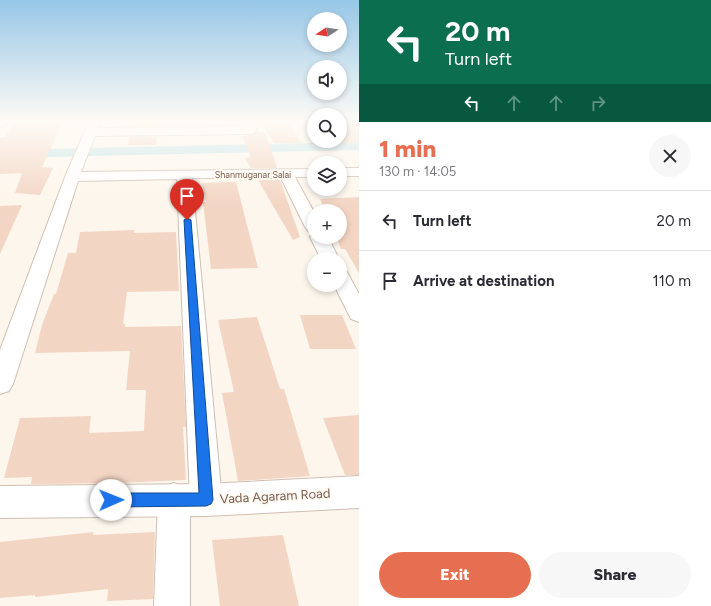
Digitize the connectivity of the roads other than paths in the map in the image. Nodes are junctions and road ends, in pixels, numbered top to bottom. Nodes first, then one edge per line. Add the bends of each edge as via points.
1 (83, 149) edge
2 (347, 172) edge
3 (359, 172) edge
4 (307, 173) edge
5 (184, 174) junction
6 (286, 174) junction
7 (72, 177) junction
8 (307, 214) edge
9 (347, 291) edge
10 (359, 314) edge
11 (0, 384) edge
12 (359, 492) edge
13 (174, 499) junction
14 (206, 500) junction
15 (0, 502) edge
16 (172, 606) edge

1 - 7 street
2 - 3 street
4 - 6 street, Shanmuganar Salai
5 - 6 street, Shanmuganar Salai
5 - 7 street, Shanmuganar Salai
5 - 14 street
6 - 8 street
7 - 11 street
9 - 10 street
12 - 14 street, Vada Agaram Road
13 - 14 street, Vada Agaram Road
13 - 15 street, Vada Agaram Road
13 - 16 street

